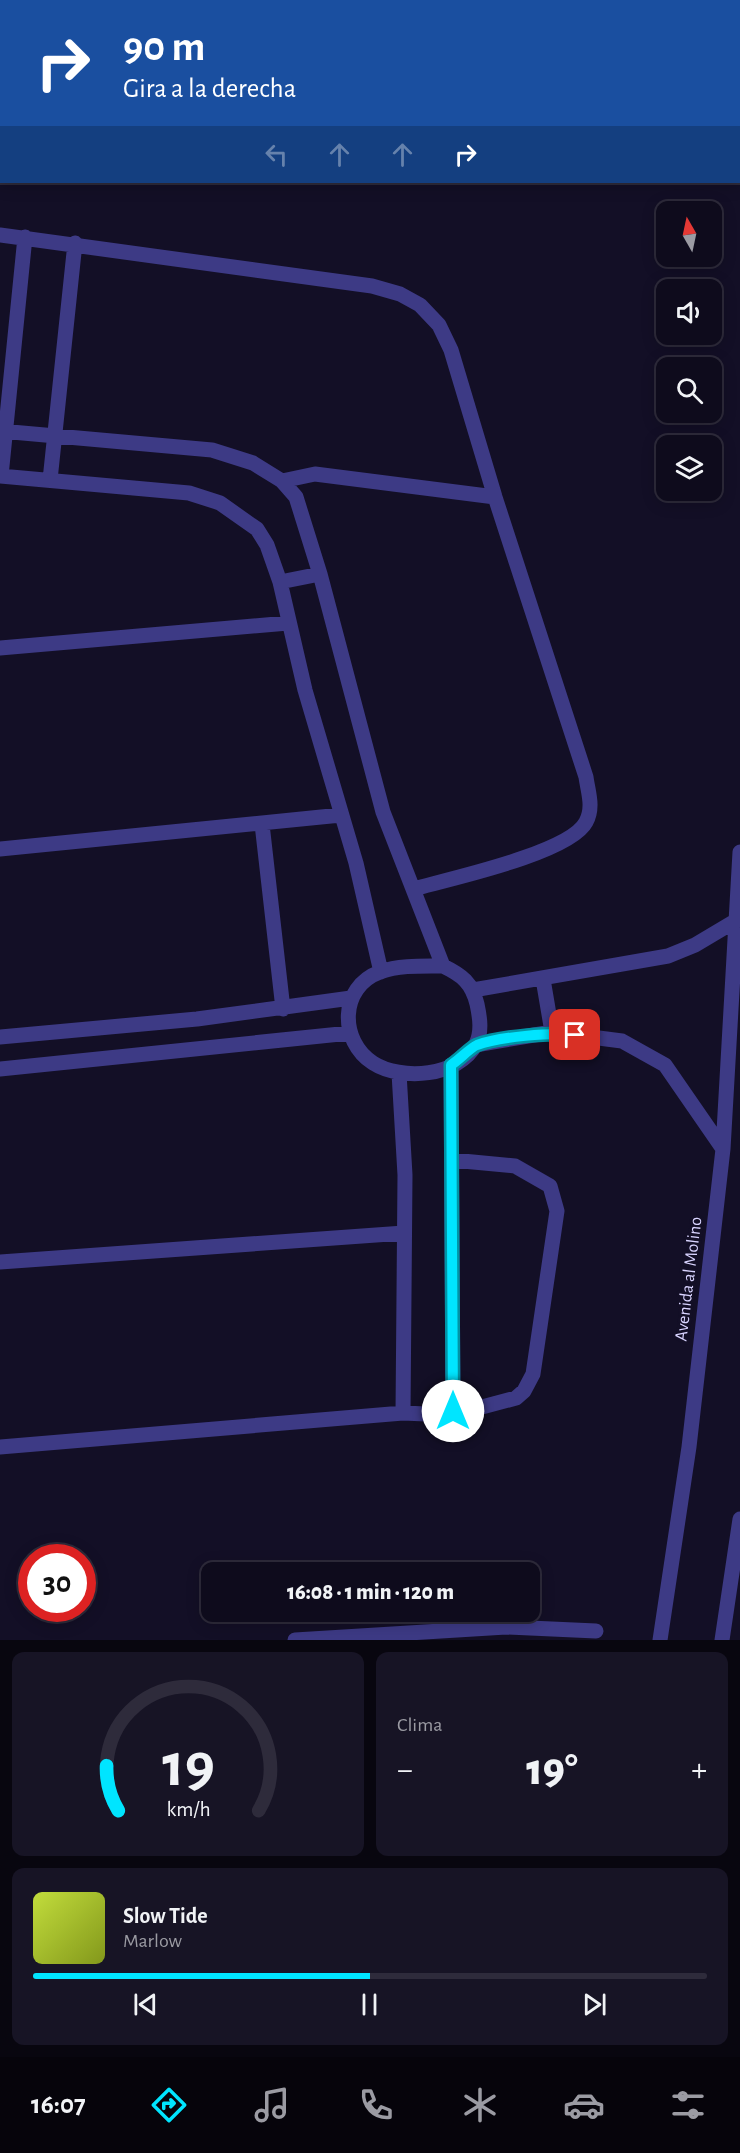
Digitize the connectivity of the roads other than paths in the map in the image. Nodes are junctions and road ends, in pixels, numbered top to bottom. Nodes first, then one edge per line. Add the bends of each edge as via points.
1 (0, 235) edge
2 (25, 237) junction
3 (75, 243) junction
4 (3, 431) edge
5 (53, 436) junction
6 (0, 476) edge
7 (50, 480) junction
8 (282, 481) junction
9 (495, 497) junction
10 (320, 574) junction
11 (280, 582) junction
12 (288, 623) junction
13 (0, 648) edge
14 (341, 815) junction
15 (262, 825) junction
16 (0, 849) edge
17 (740, 852) edge
18 (413, 889) junction
19 (737, 920) junction
20 (443, 966) junction
21 (381, 972) junction
22 (543, 979) junction
23 (473, 990) junction
24 (351, 998) junction
25 (283, 1009) junction
26 (552, 1032) junction
27 (350, 1033) junction
28 (0, 1037) edge
29 (475, 1046) junction
30 (451, 1065) junction
31 (0, 1069) edge
32 (399, 1073) junction
33 (723, 1149) junction
34 (452, 1160) junction
35 (404, 1233) junction
36 (0, 1262) edge
37 (453, 1411) junction
38 (403, 1413) junction
39 (0, 1447) edge
40 (740, 1519) edge
41 (597, 1631) dead end
42 (504, 1634) edge
43 (295, 1640) edge
44 (660, 1640) edge
45 (722, 1640) edge

1 - 2 street
2 - 3 street
2 - 4 street
3 - 5 street
3 - 9 street via 372,286 420,305 439,325 451,350
4 - 5 street
4 - 6 street
5 - 7 street
5 - 8 street via 212,450 253,463
6 - 7 street
7 - 11 street via 189,493 220,503 257,529
8 - 9 street via 315,474
8 - 10 street via 296,497
9 - 18 street via 586,777 591,807 586,824 559,844 528,857
10 - 11 street
10 - 18 street via 383,812
11 - 12 street
12 - 13 street
12 - 14 street
14 - 15 street
14 - 21 street
15 - 16 street
15 - 25 street
17 - 19 street, Avenida al Molino
18 - 20 street
19 - 22 street via 668,956
19 - 33 street, Avenida al Molino
20 - 21 street
20 - 23 street via 466,979
21 - 24 street via 368,977
22 - 23 street
22 - 26 street
23 - 29 street via 480,1017
24 - 25 street
24 - 27 street via 347,1016
25 - 28 street
26 - 29 street
26 - 33 street via 621,1041 665,1065
27 - 31 street
27 - 32 street via 371,1062
29 - 30 street via 466,1057
30 - 32 street via 414,1074
30 - 34 street
32 - 35 street
33 - 44 street, Avenida al Molino via 689,1448
34 - 37 street
34 - 37 street via 515,1166 550,1186 556,1211 533,1374 516,1398
35 - 36 street
35 - 38 street
37 - 38 street
38 - 39 street
40 - 45 street
41 - 42 street
42 - 43 street

